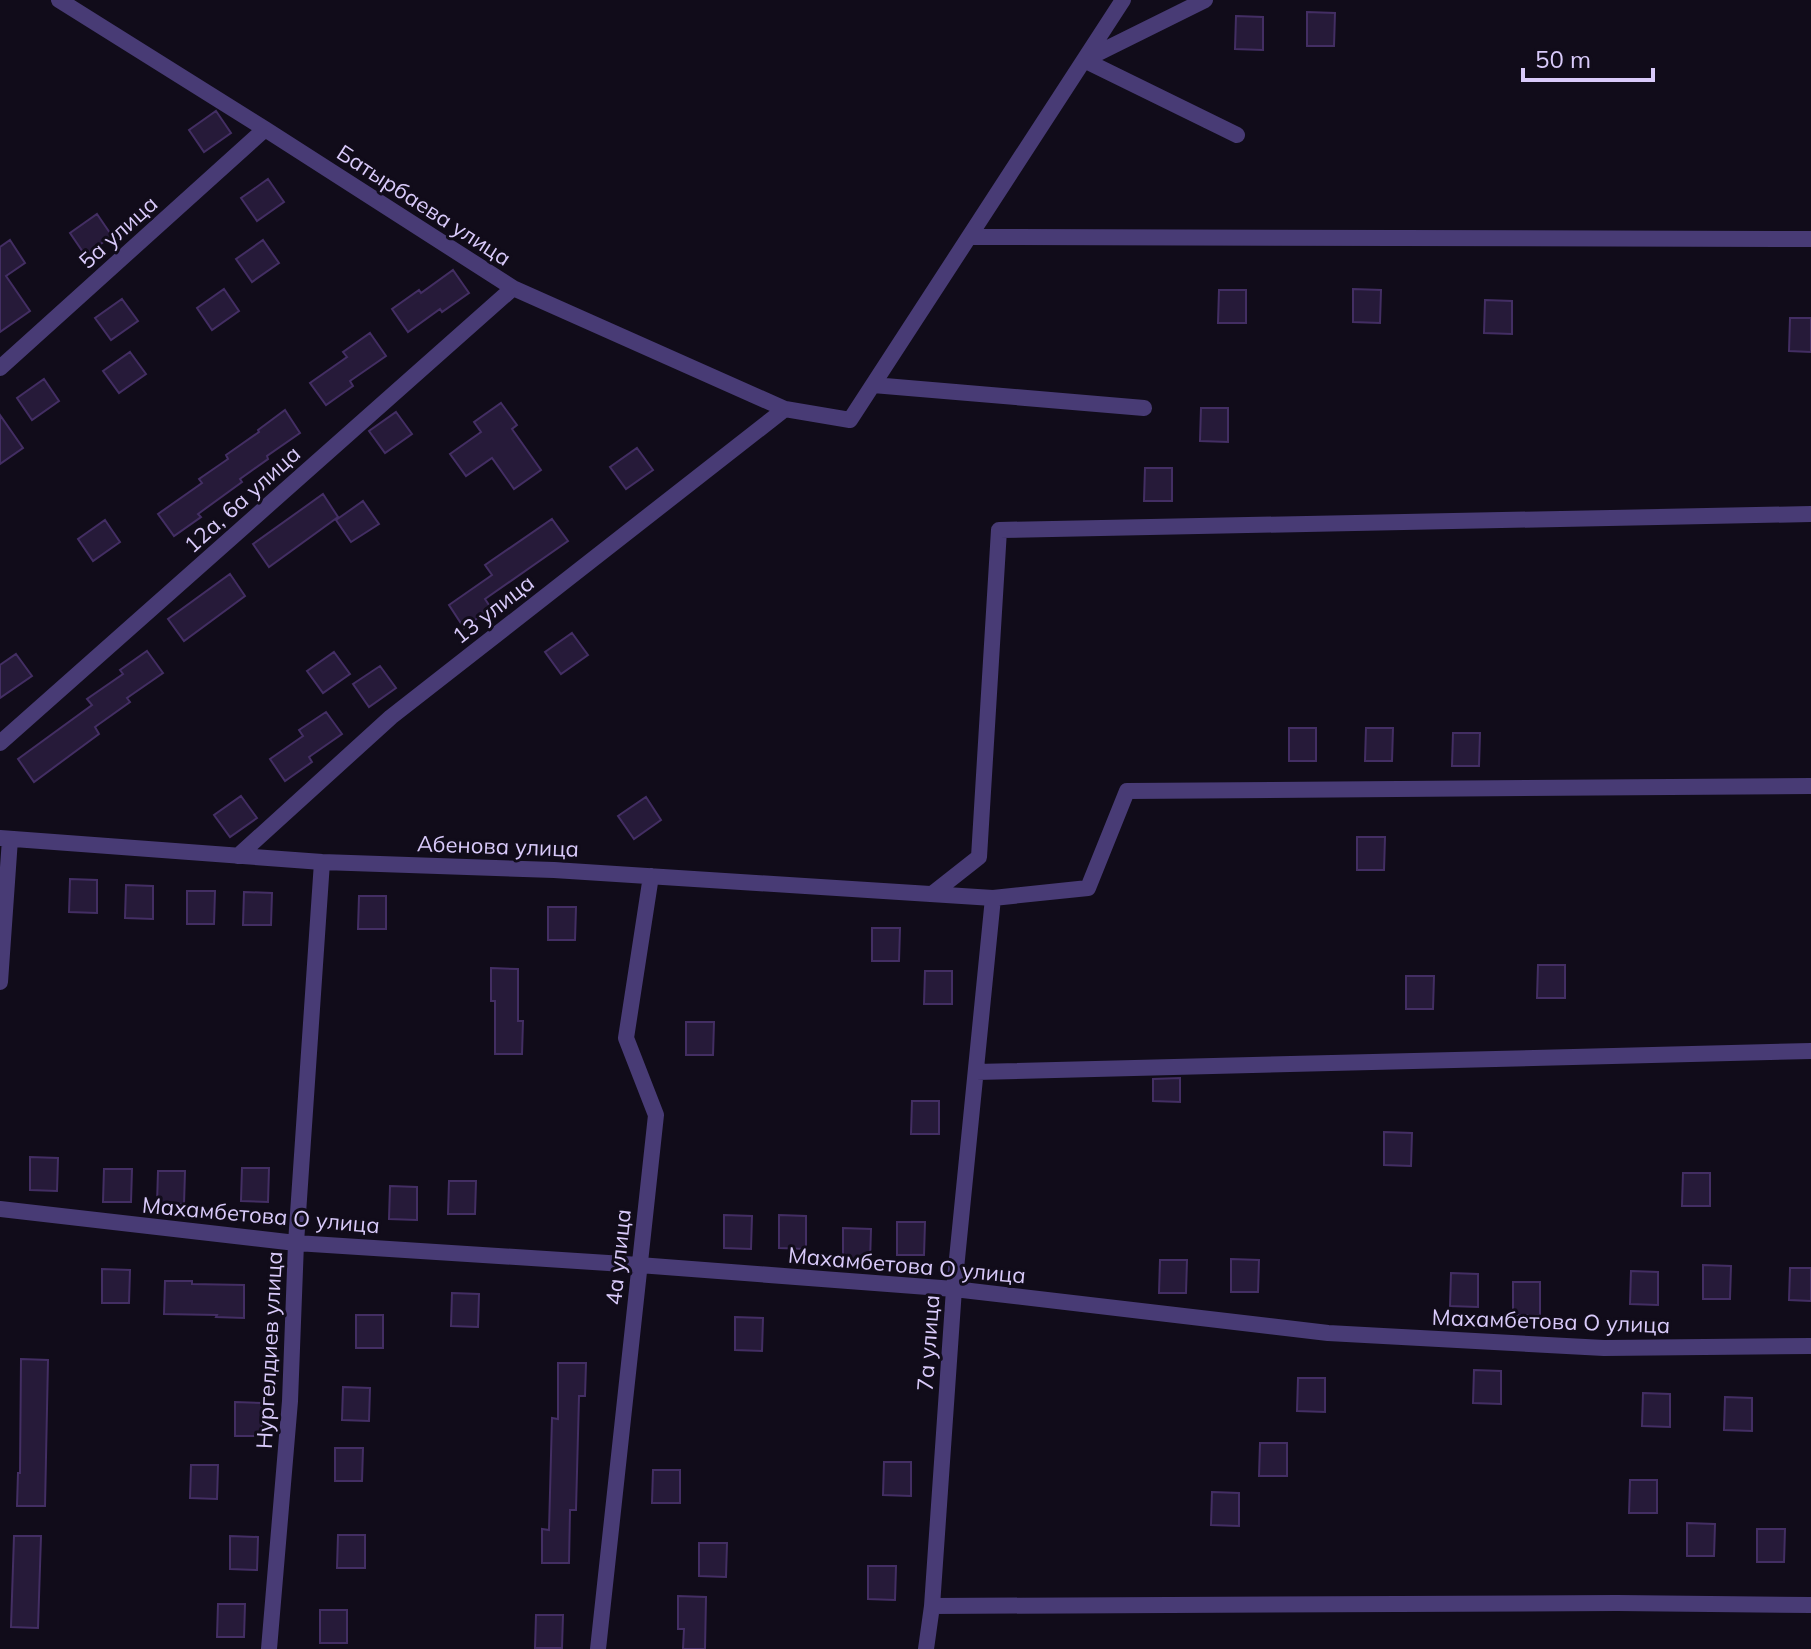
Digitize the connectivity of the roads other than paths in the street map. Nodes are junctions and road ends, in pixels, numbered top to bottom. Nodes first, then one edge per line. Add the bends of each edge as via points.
1 (59, 0) edge
2 (1123, 0) edge
3 (1205, 0) edge
4 (1084, 60) junction
5 (265, 129) junction
6 (1237, 135) dead end
7 (969, 237) junction
8 (1811, 239) edge
9 (513, 288) junction
10 (0, 368) edge
11 (873, 385) junction
12 (1144, 408) dead end
13 (785, 409) junction
14 (1811, 514) edge
15 (0, 743) edge
16 (1811, 786) edge
17 (5, 839) edge
18 (238, 856) junction
19 (322, 862) junction
20 (651, 876) junction
21 (932, 894) junction
22 (993, 898) junction
23 (0, 982) edge
24 (1811, 1051) edge
25 (976, 1072) junction
26 (0, 1209) edge
27 (296, 1243) junction
28 (639, 1265) junction
29 (954, 1289) junction
30 (1811, 1346) edge
31 (1811, 1605) edge
32 (932, 1606) junction
33 (269, 1649) edge
34 (598, 1649) edge
35 (926, 1649) edge

1 - 5 street, Батырбаева улица
2 - 4 street
3 - 4 street
4 - 6 street
4 - 7 street
5 - 9 street, Батырбаева улица
5 - 10 street, 5а улица
7 - 8 street
7 - 11 street
9 - 13 street, Батырбаева улица
9 - 15 street, 12а, 6а улица
11 - 12 street
11 - 13 street, Батырбаева улица via 850,420
13 - 18 street, 13 улица via 391,717
14 - 21 street via 999,530 979,857
16 - 22 street, Абенова улица via 1127,791 1088,888
17 - 18 street, Абенова улица
17 - 23 street
18 - 19 street, Абенова улица
19 - 20 street, Абенова улица
19 - 27 street, Нургелдиев улица
20 - 21 street, Абенова улица
20 - 28 street, 4а улица via 626,1038 656,1115
21 - 22 street, Абенова улица
22 - 25 street, 7а улица
24 - 25 street
25 - 29 street, 7а улица
26 - 27 street, Махамбетова О улица
27 - 28 street, Махамбетова О улица
27 - 33 street, Нургелдиев улица via 290,1401
28 - 29 street, Махамбетова О улица
28 - 34 street, 4а улица
29 - 30 street, Махамбетова О улица via 1328,1333 1604,1348
29 - 32 street, 7а улица
31 - 32 street
32 - 35 street, 7а улица

